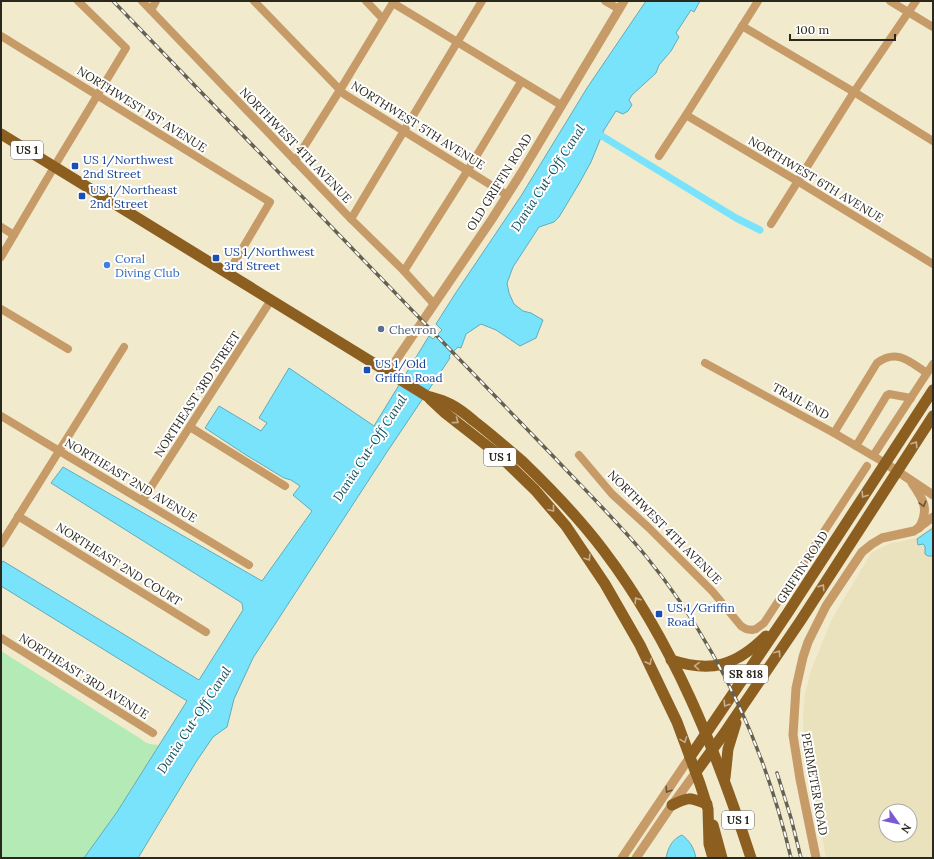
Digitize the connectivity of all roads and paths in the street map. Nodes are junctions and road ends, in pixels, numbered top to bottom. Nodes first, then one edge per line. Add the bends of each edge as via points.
1 (78, 1) edge
2 (142, 1) edge
3 (156, 1) edge
4 (254, 1) edge
5 (366, 1) edge
6 (482, 1) edge
7 (605, 1) edge
8 (624, 1) edge
9 (758, 1) edge
10 (890, 1) edge
11 (916, 1) edge
12 (393, 2) edge
13 (619, 9) junction
14 (151, 10) junction
15 (908, 12) junction
16 (383, 19) junction
17 (742, 26) junction
18 (933, 27) edge
19 (1, 36) edge
20 (457, 42) junction
21 (521, 82) junction
22 (340, 90) junction
23 (854, 92) junction
24 (97, 95) junction
25 (561, 105) junction
26 (686, 115) junction
27 (404, 131) junction
28 (1, 134) edge
29 (933, 141) edge
30 (659, 156) dead end
31 (295, 161) junction
32 (54, 166) junction
33 (468, 170) junction
34 (799, 182) junction
35 (507, 195) junction
36 (351, 219) junction
37 (771, 224) dead end
38 (1, 227) edge
39 (14, 234) junction
40 (1, 257) edge
41 (933, 264) edge
42 (404, 271) junction
43 (228, 273) junction
44 (271, 300) junction
45 (434, 304) junction
46 (1, 309) edge
47 (124, 347) dead end
48 (68, 349) dead end
49 (705, 363) dead end
50 (933, 364) edge
51 (388, 372) junction
52 (927, 373) junction
53 (933, 390) edge
54 (427, 396) junction
55 (911, 398) junction
56 (1, 416) edge
57 (933, 416) edge
58 (190, 426) junction
59 (834, 433) junction
60 (856, 446) junction
61 (59, 452) junction
62 (579, 455) dead end
63 (873, 456) junction
64 (885, 463) junction
65 (867, 466) dead end
66 (897, 472) junction
67 (910, 480) junction
68 (285, 486) dead end
69 (933, 495) edge
70 (142, 501) junction
71 (18, 516) junction
72 (933, 517) edge
73 (579, 521) junction
74 (566, 526) junction
75 (918, 529) junction
76 (1, 544) edge
77 (249, 565) dead end
78 (787, 614) junction
79 (206, 632) dead end
80 (1, 638) edge
81 (671, 660) junction
82 (741, 709) junction
83 (154, 733) dead end
84 (706, 735) junction
85 (712, 750) junction
86 (690, 757) junction
87 (696, 772) junction
88 (725, 781) junction
89 (672, 805) junction
90 (707, 806) junction
91 (622, 858) edge
92 (636, 858) edge
93 (713, 858) edge
94 (722, 858) edge
95 (751, 858) edge
96 (816, 858) edge

1 - 24 street via 126,48
2 - 14 street, NORTHWEST 4TH AVENUE
3 - 14 street
4 - 22 street, NORTHWEST 5TH AVENUE
5 - 16 street
6 - 20 street
7 - 13 street
8 - 13 street, OLD GRIFFIN ROAD
9 - 17 street
10 - 15 street
11 - 15 street
12 - 16 street
12 - 20 street
13 - 25 street, OLD GRIFFIN ROAD
14 - 31 street, NORTHWEST 4TH AVENUE
15 - 18 street
15 - 23 street
16 - 22 street
17 - 23 street
17 - 26 street
19 - 24 street, NORTHWEST 1ST AVENUE
20 - 21 street
20 - 27 street
21 - 25 street
21 - 33 street
22 - 27 street, NORTHWEST 5TH AVENUE
22 - 31 street
23 - 29 street
23 - 34 street
24 - 32 street
24 - 43 street, NORTHWEST 1ST AVENUE via 270,202
25 - 35 street, OLD GRIFFIN ROAD
26 - 30 street
26 - 34 street, NORTHWEST 6TH AVENUE
27 - 33 street, NORTHWEST 5TH AVENUE
27 - 36 street
28 - 32 main road, US 1
31 - 36 street, NORTHWEST 4TH AVENUE
32 - 39 street
32 - 43 main road, US 1
33 - 35 street, NORTHWEST 5TH AVENUE
33 - 42 street
34 - 37 street
34 - 41 street, NORTHWEST 6TH AVENUE
35 - 45 street, OLD GRIFFIN ROAD
36 - 42 street, NORTHWEST 4TH AVENUE
38 - 39 street
39 - 40 street
42 - 45 street, NORTHWEST 4TH AVENUE
43 - 44 main road, US 1
44 - 51 main road, US 1
44 - 58 street, NORTHEAST 3RD STREET
45 - 51 street, OLD GRIFFIN ROAD
46 - 48 street
47 - 61 street
49 - 59 street, TRAIL END
50 - 52 street
51 - 54 main road, US 1
52 - 55 street
52 - 59 street via 902,358 884,358 877,363
53 - 64 main road, GRIFFIN ROAD / SR 818
54 - 73 main road, US 1 via 450,404 496,439 538,477
54 -> 74 main road, US 1 via 517,472
55 - 60 street via 887,395
55 - 63 street
56 - 61 street, NORTHEAST 2ND AVENUE
66 -> 57 main road, SR 818
58 - 68 street
58 - 70 street, NORTHEAST 3RD STREET
59 - 60 street, TRAIL END
60 - 63 street, TRAIL END
61 - 70 street, NORTHEAST 2ND AVENUE
61 - 71 street
62 - 65 street, NORTHWEST 4TH AVENUE via 612,494 713,592 741,626 752,630 764,623
63 - 64 street, TRAIL END
64 - 66 street
64 -> 78 main road, GRIFFIN ROAD / SR 818
66 - 67 street
82 -> 66 main road, SR 818
67 - 69 street
67 -> 75 street via 925,507
70 - 77 street, NORTHEAST 2ND AVENUE
71 - 76 street
71 - 79 street, NORTHEAST 2ND COURT
72 - 75 street, PERIMETER ROAD
73 - 74 street
81 -> 73 main road, US 1 via 649,618 616,568
74 -> 86 main road, US 1 via 605,584 640,645 677,722
75 - 96 street, PERIMETER ROAD via 882,538 862,552 819,618 803,657 796,688 793,735
78 -> 81 main road via 752,649 729,661 718,665 699,666
78 -> 84 main road, GRIFFIN ROAD / SR 818
80 - 83 street, NORTHEAST 3RD AVENUE
81 - 84 main road, US 1
82 - 85 main road, SR 818
82 - 88 main road via 728,749
84 - 85 main road, US 1
84 - 86 main road, GRIFFIN ROAD / SR 818
85 - 87 main road, SR 818
85 - 88 main road, US 1
86 - 87 main road, US 1
86 -> 91 street
87 - 89 street
87 - 90 main road, US 1
88 - 95 main road, US 1
89 - 90 main road via 688,798
89 - 92 street
90 - 93 main road via 709,844
90 - 94 main road, US 1

